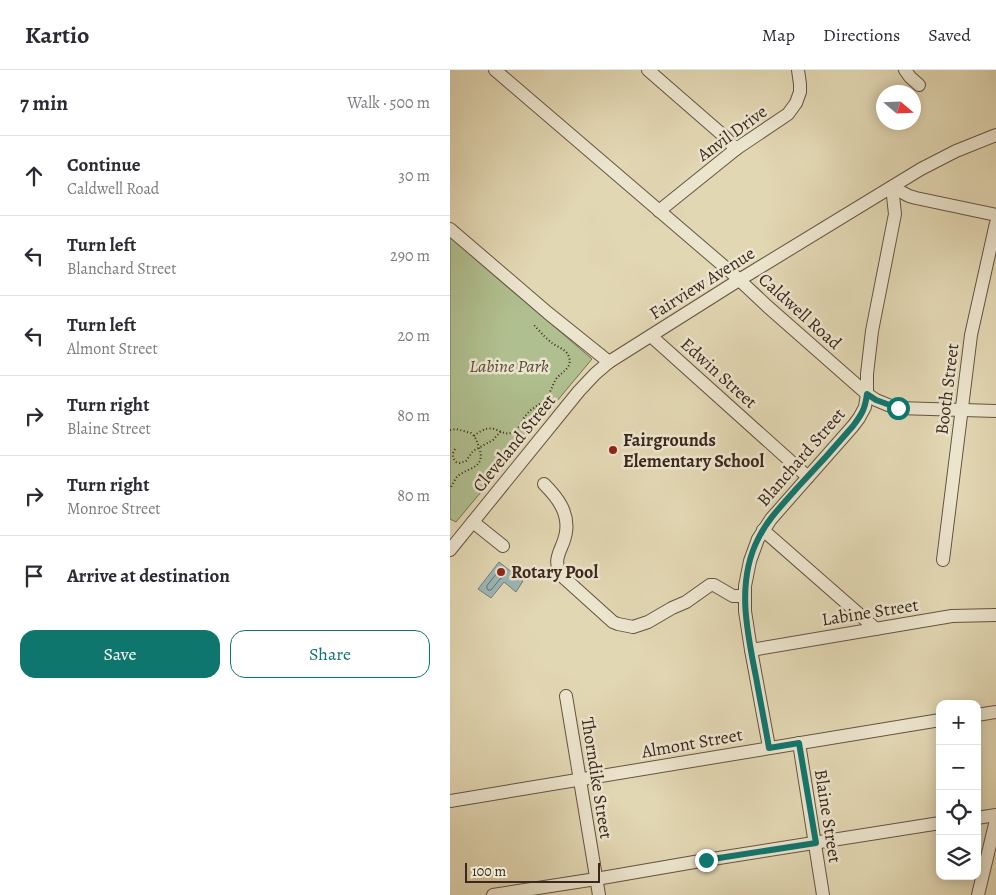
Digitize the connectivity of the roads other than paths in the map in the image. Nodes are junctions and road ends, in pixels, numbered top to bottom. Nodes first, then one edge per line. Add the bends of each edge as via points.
1 (495, 70) edge
2 (648, 70) edge
3 (798, 70) edge
4 (905, 70) edge
5 (920, 85) dead end
6 (996, 135) edge
7 (736, 149) junction
8 (892, 187) junction
9 (659, 211) junction
10 (996, 215) edge
11 (996, 223) edge
12 (450, 229) edge
13 (739, 280) junction
14 (651, 336) junction
15 (609, 362) junction
16 (867, 394) junction
17 (963, 410) junction
18 (996, 411) edge
19 (808, 477) junction
20 (544, 484) dead end
21 (473, 522) junction
22 (763, 530) junction
23 (503, 546) dead end
24 (450, 550) edge
25 (943, 560) dead end
26 (745, 596) junction
27 (996, 614) edge
28 (876, 629) junction
29 (751, 650) junction
30 (566, 696) dead end
31 (996, 712) edge
32 (981, 714) edge
33 (936, 721) edge
34 (799, 743) junction
35 (769, 748) junction
36 (580, 779) junction
37 (450, 801) edge
38 (996, 815) edge
39 (981, 817) edge
40 (996, 820) edge
41 (936, 825) edge
42 (816, 843) junction
43 (596, 879) junction
44 (493, 895) edge
45 (598, 895) edge
46 (823, 895) edge
47 (978, 895) edge

1 - 9 street, Caldwell Road
2 - 7 street
3 - 7 street, Anvil Drive via 800,92 791,111
4 - 5 street
6 - 8 street, Fairview Avenue via 937,159
7 - 9 street, Anvil Drive
8 - 10 street via 916,198
8 - 13 street, Fairview Avenue
8 - 16 street, Blanchard Street via 895,214 872,331
9 - 13 street, Caldwell Road
11 - 17 street, Booth Street via 971,336
12 - 15 street
13 - 14 street, Fairview Avenue
13 - 16 street, Caldwell Road
14 - 15 street, Fairview Avenue
14 - 19 street, Edwin Street
15 - 21 street, Cleveland Street via 579,391
16 - 17 street, Caldwell Road via 898,408
16 - 19 street, Blanchard Street via 860,418
17 - 18 street, Caldwell Road
17 - 25 street, Booth Street
19 - 22 street, Blanchard Street
20 - 26 street via 556,496 566,517 566,533 557,560 562,576 618,624 641,625 686,602 710,585 733,596
21 - 23 street
21 - 24 street, Cleveland Street
22 - 26 street, Blanchard Street via 750,561
22 - 28 street
26 - 29 street, Blanchard Street
27 - 28 street, Labine Street via 952,616
28 - 29 street, Labine Street
29 - 35 street, Blanchard Street
30 - 36 street, Thorndike Street
31 - 32 street
33 - 34 street, Almont Street
34 - 35 street, Almont Street
34 - 42 street, Blaine Street
35 - 36 street, Almont Street
36 - 37 street, Almont Street
36 - 43 street, Thorndike Street
38 - 39 street
40 - 47 street
41 - 42 street
42 - 43 street
42 - 46 street, Blaine Street
43 - 44 street
43 - 45 street, Thorndike Street

